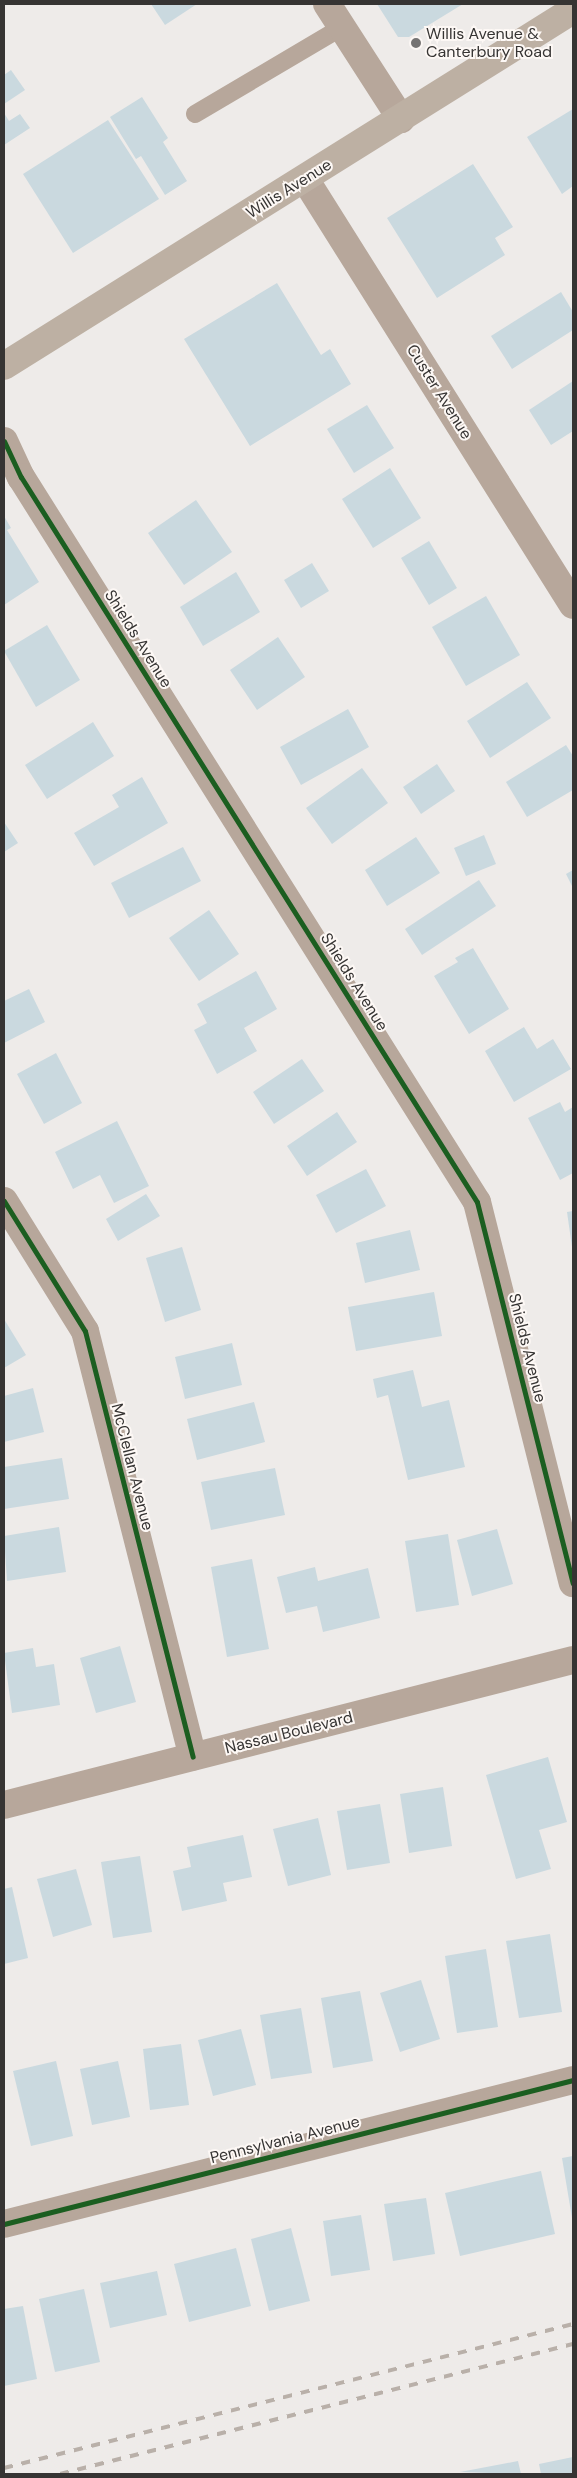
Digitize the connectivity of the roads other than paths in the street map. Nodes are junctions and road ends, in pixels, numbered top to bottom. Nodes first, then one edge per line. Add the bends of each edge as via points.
1 (327, 4) edge
2 (573, 10) edge
3 (342, 27) junction
4 (195, 114) dead end
5 (401, 119) junction
6 (305, 178) junction
7 (4, 366) edge
8 (4, 441) edge
9 (573, 605) edge
10 (4, 1200) edge
11 (573, 1583) edge
12 (573, 1660) edge
13 (193, 1758) junction
14 (4, 1805) edge
15 (573, 2080) edge
16 (4, 2224) edge

1 - 3 street
2 - 5 main road, Willis Avenue
3 - 4 lane
3 - 5 street
5 - 6 main road, Willis Avenue
6 - 7 main road, Willis Avenue
6 - 9 street, Custer Avenue
8 - 11 street, Shields Avenue via 21,477 477,1202
10 - 13 street, McClellan Avenue via 85,1331
12 - 13 street, Nassau Boulevard
13 - 14 street, Nassau Boulevard
15 - 16 street, Pennsylvania Avenue

